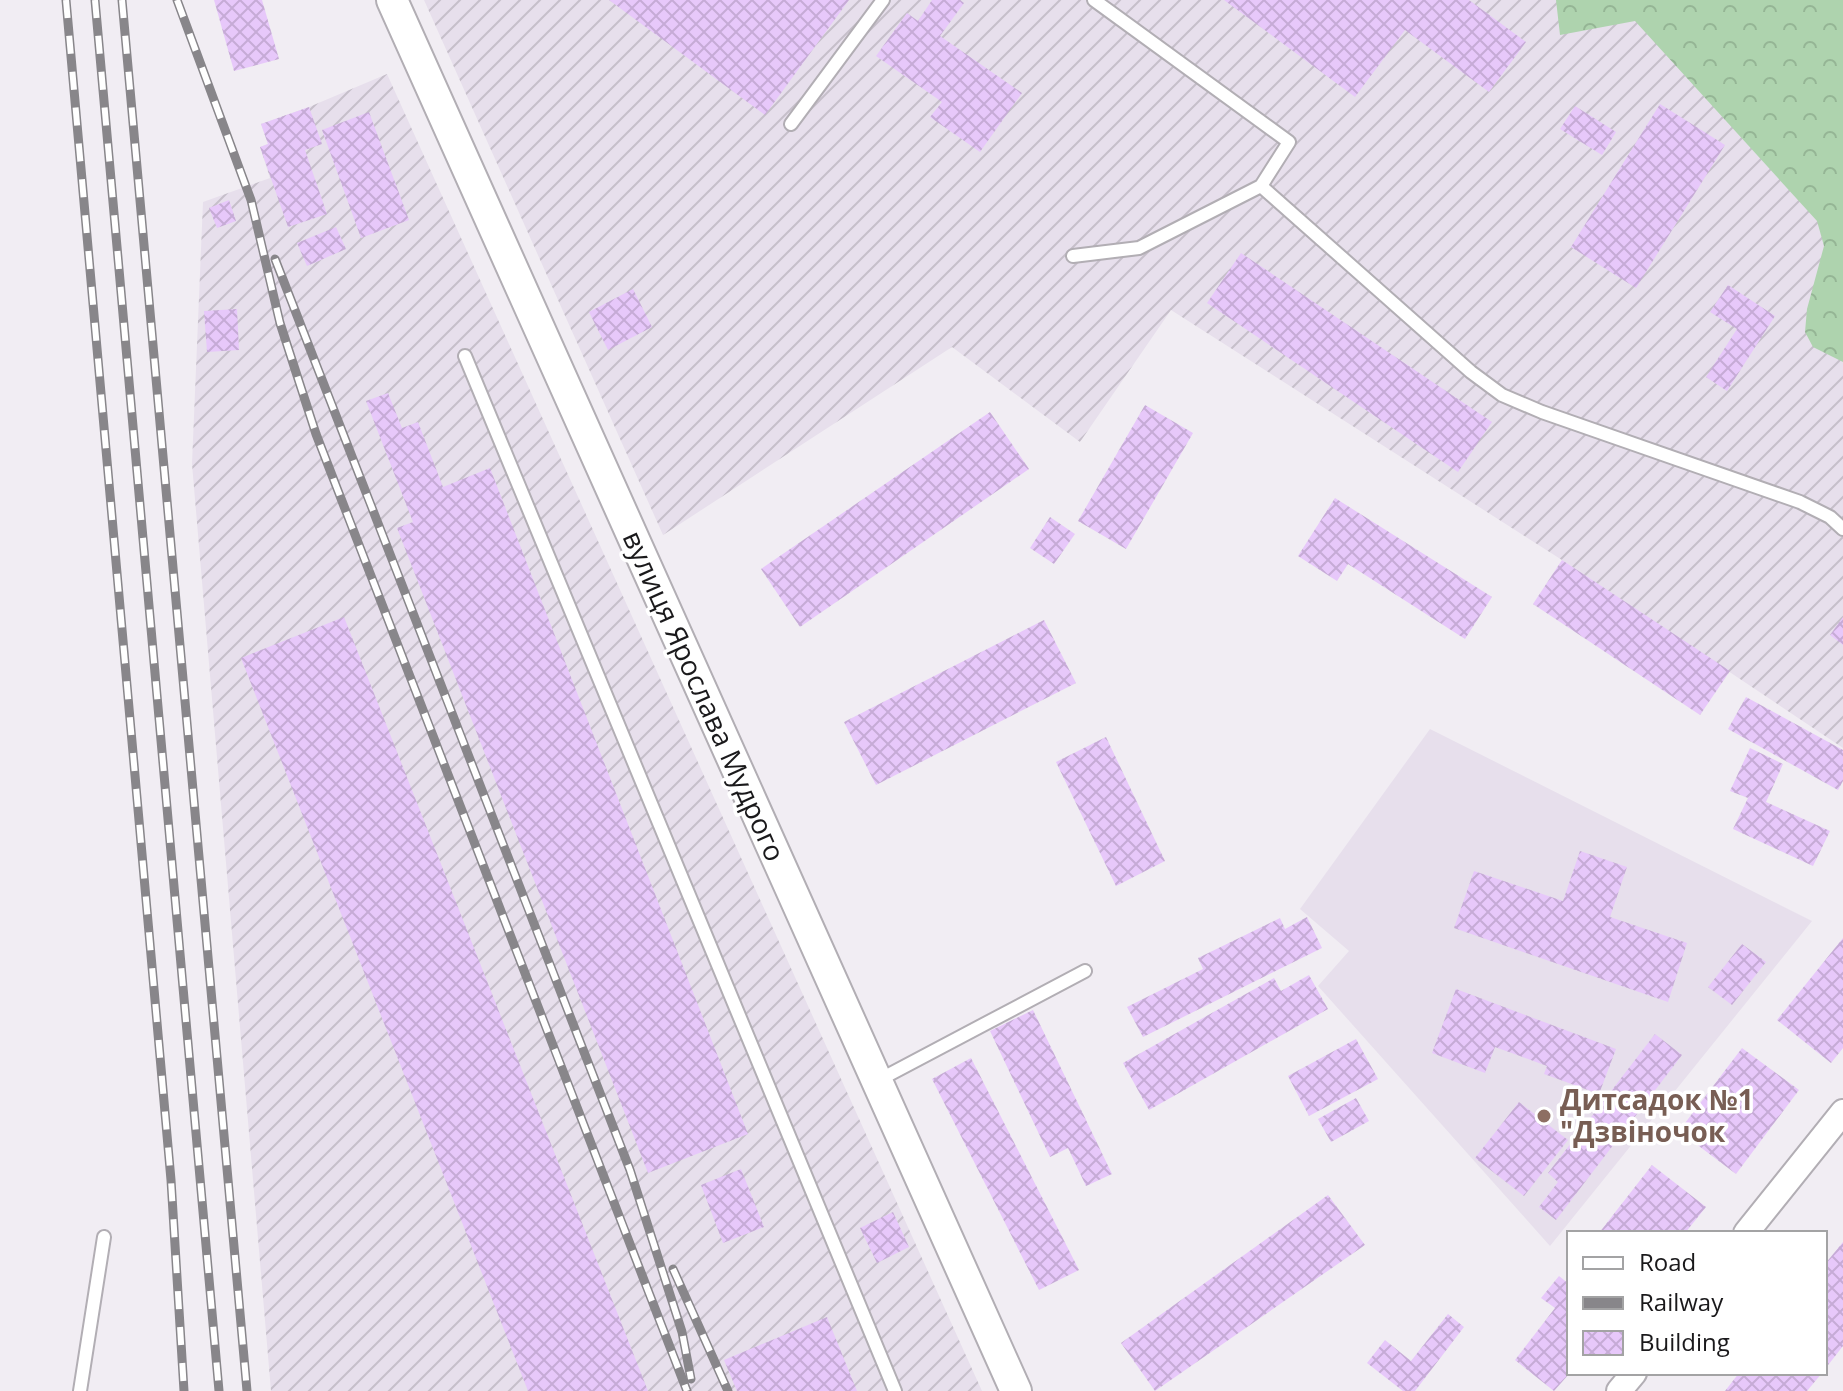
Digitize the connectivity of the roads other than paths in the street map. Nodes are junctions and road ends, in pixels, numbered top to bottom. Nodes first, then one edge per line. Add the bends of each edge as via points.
1 (392, 0) edge
2 (883, 0) edge
3 (1094, 0) edge
4 (791, 124) dead end
5 (1261, 186) junction
6 (1073, 256) dead end
7 (465, 356) dead end
8 (1843, 529) edge
9 (1085, 971) dead end
10 (877, 1081) junction
11 (1843, 1112) edge
12 (1748, 1231) edge
13 (104, 1237) dead end
14 (1632, 1375) edge
15 (80, 1391) edge
16 (895, 1391) edge
17 (1016, 1391) edge
18 (1619, 1391) edge

1 - 10 street, вулиця Ярослава Мудрого
2 - 4 lane
3 - 5 lane via 1289,142
5 - 6 lane via 1139,248
5 - 8 lane via 1502,395 1800,502
7 - 16 lane
9 - 10 lane
10 - 17 street, вулиця Ярослава Мудрого
11 - 12 street
13 - 15 lane
14 - 18 street

